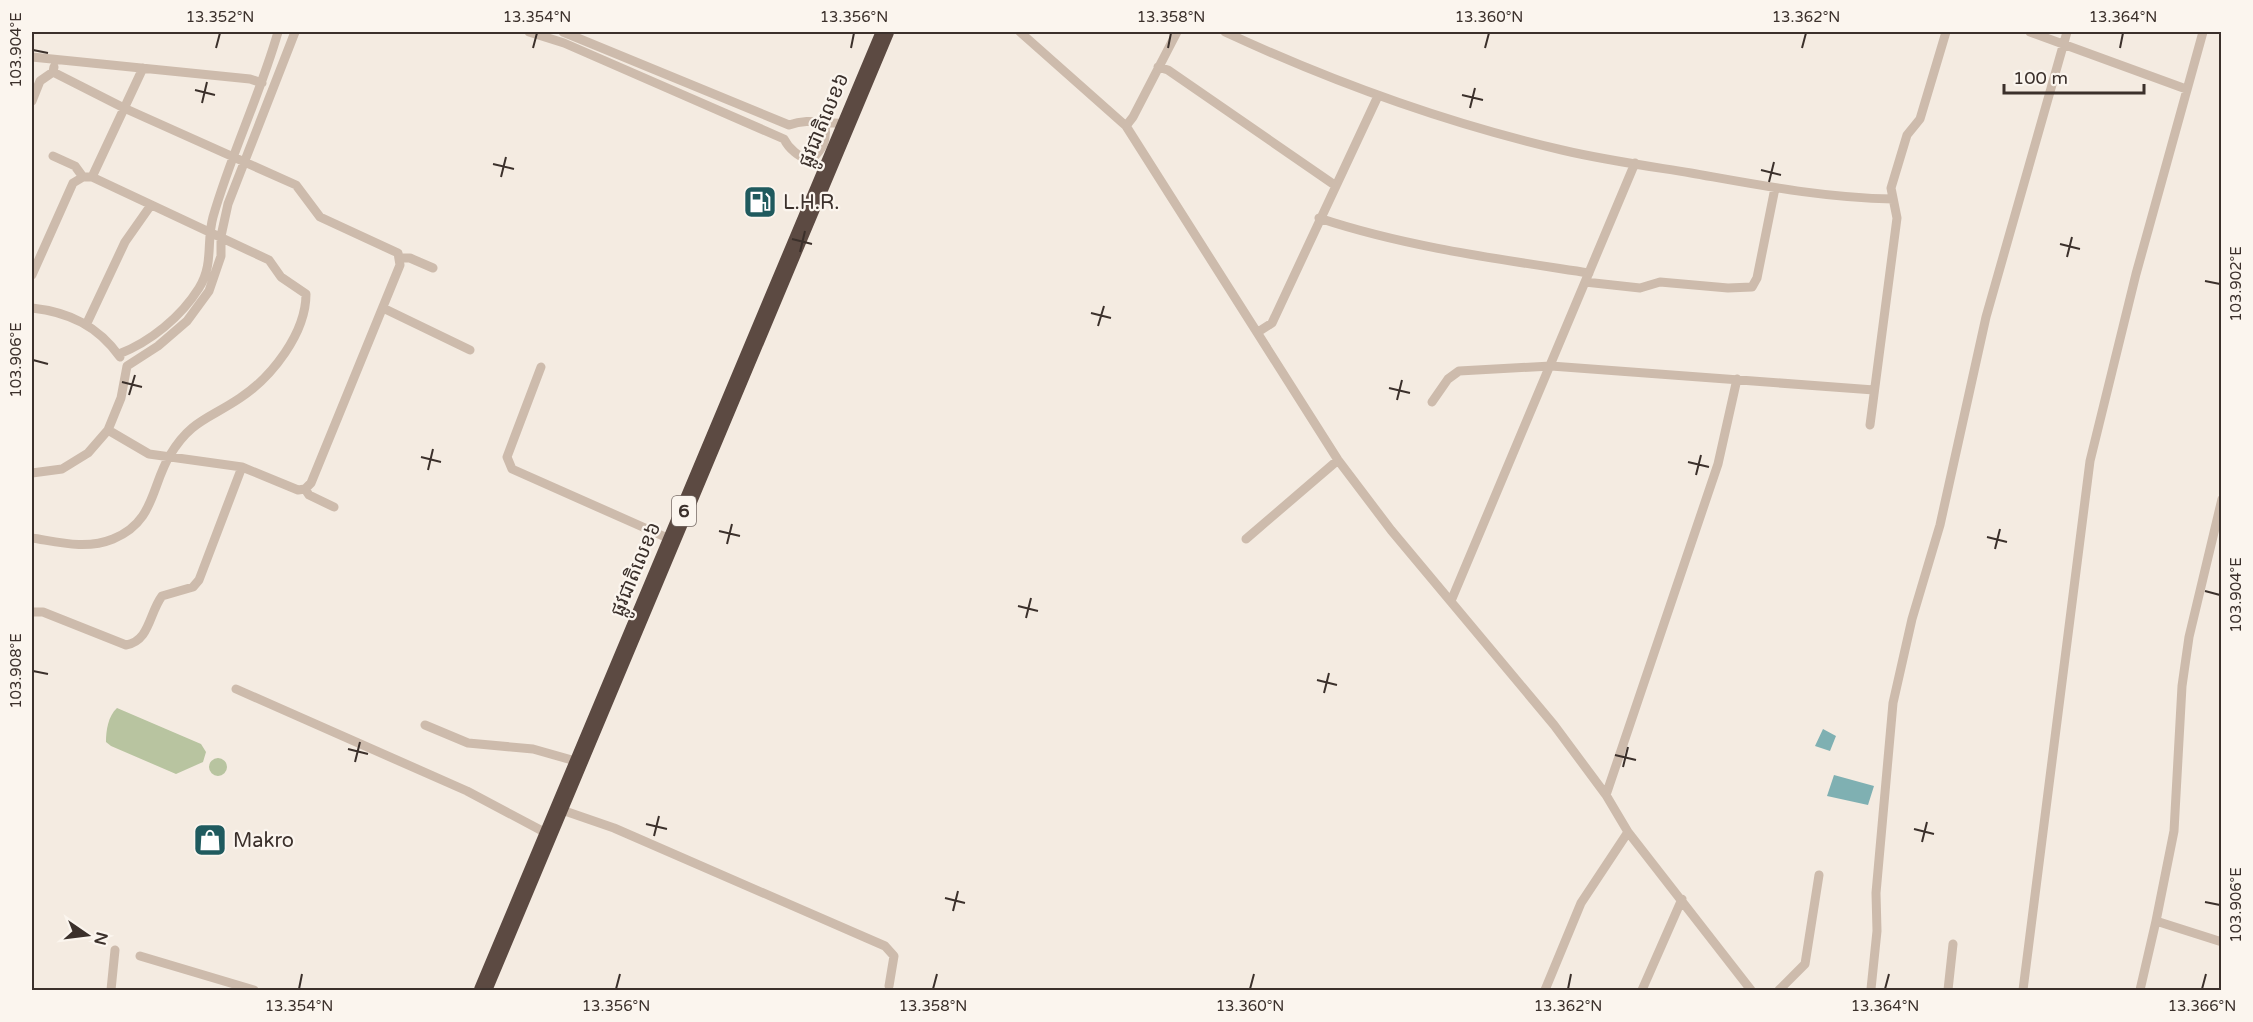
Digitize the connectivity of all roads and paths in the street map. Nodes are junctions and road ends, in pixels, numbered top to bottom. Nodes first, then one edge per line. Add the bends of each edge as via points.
1 (278, 32) edge
2 (295, 32) edge
3 (529, 32) edge
4 (563, 32) edge
5 (885, 32) edge
6 (1020, 32) edge
7 (1177, 32) edge
8 (1225, 32) edge
9 (1946, 32) edge
10 (2030, 32) edge
11 (2067, 32) edge
12 (2202, 32) edge
13 (2064, 43) junction
14 (32, 57) edge
15 (55, 59) junction
16 (143, 68) junction
17 (1158, 68) junction
18 (53, 72) junction
19 (262, 83) junction
20 (2186, 89) junction
21 (1378, 96) junction
22 (32, 101) edge
23 (124, 108) junction
24 (847, 123) junction
25 (825, 125) junction
26 (1126, 126) junction
27 (232, 155) junction
28 (53, 156) dead end
29 (811, 160) junction
30 (246, 162) junction
31 (1635, 163) junction
32 (825, 172) junction
33 (88, 177) junction
34 (1335, 186) junction
35 (1775, 188) junction
36 (1893, 199) junction
37 (151, 205) junction
38 (1319, 218) junction
39 (209, 230) junction
40 (221, 236) junction
41 (401, 258) junction
42 (433, 268) dead end
43 (32, 275) edge
44 (1587, 278) junction
45 (32, 308) edge
46 (383, 308) junction
47 (87, 323) junction
48 (1258, 332) junction
49 (470, 350) dead end
50 (119, 354) junction
51 (127, 366) junction
52 (1551, 366) junction
53 (541, 367) dead end
54 (1737, 379) junction
55 (1874, 390) junction
56 (1432, 402) dead end
57 (1870, 425) dead end
58 (108, 430) junction
59 (169, 456) junction
60 (1338, 460) junction
61 (242, 467) junction
62 (32, 473) edge
63 (305, 489) junction
64 (2222, 499) edge
65 (334, 507) dead end
66 (32, 538) edge
67 (1246, 539) dead end
68 (672, 540) junction
69 (1451, 601) junction
70 (32, 612) edge
71 (236, 689) dead end
72 (425, 725) dead end
73 (579, 762) junction
74 (1606, 795) junction
75 (559, 809) junction
76 (1628, 832) junction
77 (548, 834) junction
78 (1819, 875) dead end
79 (1682, 899) junction
80 (2156, 921) junction
81 (2222, 942) edge
82 (1953, 944) dead end
83 (115, 950) dead end
84 (140, 956) dead end
85 (889, 986) dead end
86 (1871, 989) dead end
87 (111, 990) edge
88 (254, 990) edge
89 (483, 990) edge
90 (1545, 990) edge
91 (1642, 990) edge
92 (1751, 990) edge
93 (1779, 990) edge
94 (1948, 990) edge
95 (2023, 990) edge
96 (2140, 990) edge

1 - 19 street
2 - 30 street
3 - 29 street via 764,129 784,139 798,157
4 - 25 street via 789,125 801,121
5 - 24 highway, ផ្លូវជាតិលេខ៦ / 6
6 - 26 street
7 - 17 street
8 - 21 street
9 - 36 street via 1920,119 1907,135 1891,188
10 - 13 street
11 - 13 street
12 - 20 street
13 - 20 street
13 - 86 street via 1986,317 1940,525 1912,619 1893,703
14 - 15 street
15 - 16 street
15 - 18 street
16 - 19 street
16 - 23 street
17 - 26 street
17 - 34 street via 1168,70
18 - 22 street via 40,81
18 - 23 street
19 - 27 street
20 - 95 street via 2090,461
21 - 31 street via 1496,133
21 - 34 street
23 - 27 street
23 - 33 street
24 - 25 street
24 - 32 highway, ផ្លូវជាតិលេខ៦ / 6
25 - 29 street via 822,150
26 - 48 street
27 - 30 street
27 - 39 street
28 - 33 street
29 - 32 street
30 - 40 street via 228,204
30 - 41 street via 296,185 320,218 398,253
31 - 35 street
31 - 44 street
32 - 68 highway, ផ្លូវជាតិលេខ៦ / 6
33 - 37 street
33 - 43 street via 73,183
34 - 38 street
35 - 36 street via 1807,194
35 - 44 street via 1752,287 1660,282 1640,288
36 - 55 street via 1897,218
37 - 39 street
37 - 47 street via 125,242
38 - 44 street via 1361,232
38 - 48 street via 1272,323
39 - 40 street
39 - 50 street via 211,255 200,287 178,316 148,339
40 - 51 street via 220,256 209,291 187,321
40 - 59 street via 268,260 281,277 306,294 306,307 277,364 240,398 189,429
41 - 42 street
41 - 46 street
44 - 52 street
45 - 47 street via 58,311
46 - 49 street
46 - 63 street via 311,483
47 - 50 street
48 - 60 street
50 - 51 street
51 - 58 street via 121,398
52 - 54 street
52 - 56 street via 1459,371 1448,379
52 - 69 street
53 - 68 street via 507,457 508,465
54 - 55 street
54 - 74 street via 1718,464
55 - 57 street
58 - 59 street via 149,454
58 - 62 street via 88,453 62,469
59 - 61 street
59 - 66 street via 153,500 141,519 114,539 91,545
60 - 67 street
60 - 69 street
61 - 63 street via 298,490
61 - 70 street via 199,580 193,587 162,596 136,644 126,645 43,612
63 - 65 street
64 - 80 street via 2189,637 2182,686 2174,831
68 - 73 highway, ផ្លូវជាតិលេខ៦ / 6
69 - 74 street via 1554,725
71 - 77 street via 467,791
72 - 73 street via 468,743 533,750
73 - 75 highway, ផ្លូវជាតិលេខ៦ / 6
74 - 76 street
75 - 77 highway, ផ្លូវជាតិលេខ៦ / 6
75 - 85 street via 614,828 885,946 894,956
76 - 79 street
76 - 90 street via 1581,903
77 - 89 highway, ផ្លូវជាតិលេខ៦ / 6
78 - 93 street via 1805,964
79 - 91 street
79 - 92 street
80 - 81 street
80 - 96 street
82 - 94 street
83 - 87 street
84 - 88 street

